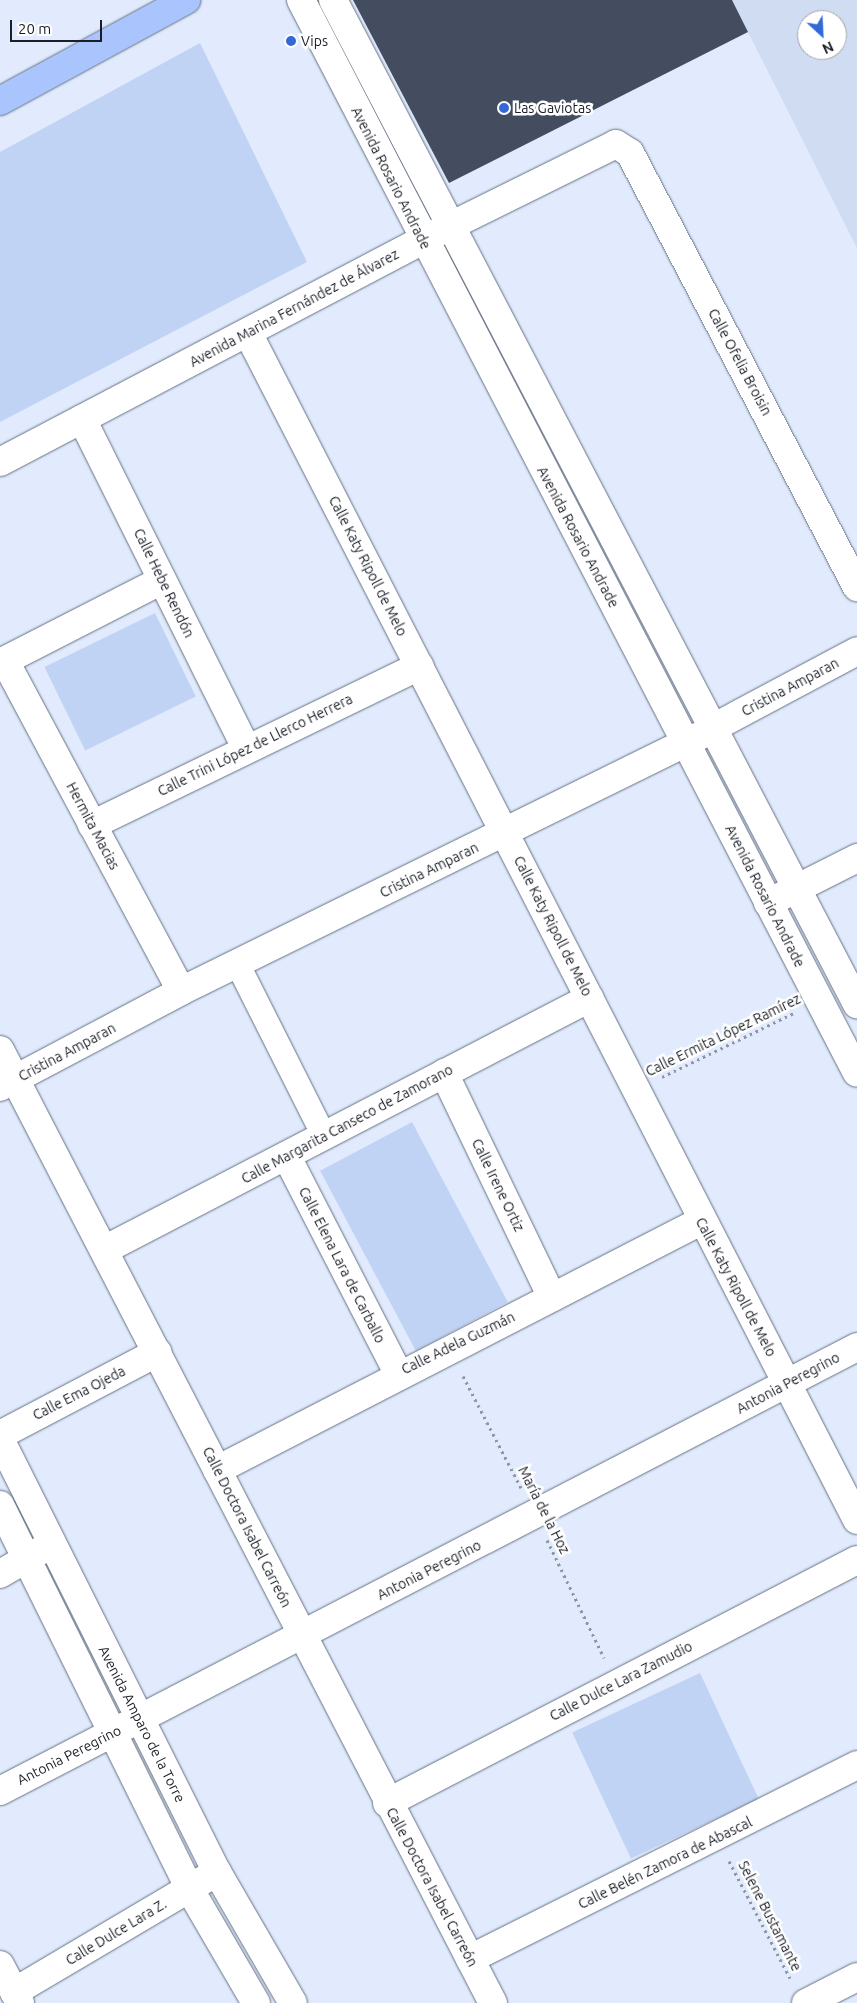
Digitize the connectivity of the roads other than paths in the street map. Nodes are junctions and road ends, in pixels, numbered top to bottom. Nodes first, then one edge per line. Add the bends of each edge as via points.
1 (186, 0) edge
2 (301, 0) edge
3 (333, 0) edge
4 (0, 101) edge
5 (616, 144) joint
6 (453, 224) junction
7 (422, 240) junction
8 (248, 333) junction
9 (82, 419) junction
10 (0, 462) edge
11 (162, 580) junction
12 (857, 587) edge
13 (857, 651) edge
14 (3, 662) edge
15 (419, 666) junction
16 (713, 728) junction
17 (687, 743) junction
18 (246, 748) junction
19 (92, 825) junction
20 (506, 833) junction
21 (857, 858) edge
22 (798, 887) junction
23 (768, 903) junction
24 (237, 963) junction
25 (180, 991) junction
26 (590, 998) junction
27 (857, 1004) edge
28 (0, 1050) edge
29 (444, 1073) junction
30 (857, 1073) edge
31 (8, 1083) edge
32 (324, 1136) junction
33 (287, 1157) junction
34 (701, 1221) junction
35 (104, 1250) junction
36 (552, 1297) junction
37 (857, 1347) edge
38 (158, 1352) junction
39 (398, 1374) junction
40 (787, 1384) junction
41 (0, 1434) edge
42 (0, 1440) edge
43 (217, 1470) junction
44 (0, 1505) edge
45 (857, 1520) edge
46 (52, 1544) junction
47 (27, 1559) junction
48 (857, 1560) edge
49 (0, 1574) edge
50 (303, 1636) junction
51 (140, 1719) junction
52 (113, 1733) junction
53 (857, 1765) edge
54 (0, 1791) edge
55 (387, 1803) junction
56 (217, 1872) junction
57 (189, 1888) junction
58 (470, 1959) junction
59 (0, 1965) edge
60 (857, 1977) edge
61 (800, 1994) edge
62 (17, 1998) edge
63 (256, 2003) edge
64 (293, 2003) edge
65 (494, 2003) edge

1 - 4 main road
2 - 7 street, Avenida Rosario Andrade
3 - 6 street
5 - 6 street, Avenida Marina Fernández de Álvarez
5 - 12 street, Calle Ofelia Broisin via 630,153
6 - 7 street, Avenida Marina Fernández de Álvarez
6 - 16 street
7 - 8 street, Avenida Marina Fernández de Álvarez
7 - 17 street, Avenida Rosario Andrade
8 - 9 street, Avenida Marina Fernández de Álvarez
8 - 15 street, Calle Katy Ripoll de Melo
9 - 10 street, Avenida Marina Fernández de Álvarez
9 - 11 street, Calle Hebe Rendón
11 - 14 street
11 - 18 street, Calle Hebe Rendón
13 - 16 street, Cristina Amparan
14 - 19 street, Hermita Macias
15 - 18 street, Calle Trini López de Llerco Herrera
15 - 20 street, Calle Katy Ripoll de Melo
16 - 17 street, Cristina Amparan
16 - 22 street
17 - 20 street, Cristina Amparan
17 - 23 street, Avenida Rosario Andrade
18 - 19 street, Calle Trini López de Llerco Herrera
19 - 25 street, Hermita Macias
20 - 24 street, Cristina Amparan
20 - 26 street, Calle Katy Ripoll de Melo
21 - 22 street
22 - 23 street
22 - 27 street
23 - 30 street, Avenida Rosario Andrade
24 - 25 street, Cristina Amparan
24 - 32 street
25 - 31 street, Cristina Amparan
26 - 29 street, Calle Margarita Canseco de Zamorano
26 - 34 street, Calle Katy Ripoll de Melo
28 - 31 street, Calle Doctora Isabel Carreón
29 - 32 street, Calle Margarita Canseco de Zamorano
29 - 36 street, Calle Irene Ortiz
31 - 35 street, Calle Doctora Isabel Carreón
32 - 33 street, Calle Margarita Canseco de Zamorano
33 - 35 street, Calle Margarita Canseco de Zamorano
33 - 39 street, Calle Elena Lara de Carballo
34 - 36 street, Calle Adela Guzmán
34 - 40 street, Calle Katy Ripoll de Melo
35 - 38 street, Calle Doctora Isabel Carreón
36 - 39 street, Calle Adela Guzmán
37 - 40 street, Antonia Peregrino
38 - 41 street, Calle Ema Ojeda
38 - 43 street, Calle Doctora Isabel Carreón
39 - 43 street, Calle Adela Guzmán
40 - 45 street, Calle Katy Ripoll de Melo
40 - 50 street, Antonia Peregrino
42 - 46 street, Avenida Amparo de la Torre
43 - 50 street, Calle Doctora Isabel Carreón
44 - 47 street
46 - 47 street
46 - 51 street, Avenida Amparo de la Torre
47 - 49 street
47 - 52 street
48 - 55 street, Calle Dulce Lara Zamudio
50 - 51 street, Antonia Peregrino
50 - 55 street, Calle Doctora Isabel Carreón
51 - 52 street, Antonia Peregrino
51 - 56 street, Avenida Amparo de la Torre
52 - 54 street, Antonia Peregrino
52 - 57 street
53 - 58 street, Calle Belén Zamora de Abascal via 717,1838
55 - 58 street, Calle Doctora Isabel Carreón
56 - 57 street, Calle Dulce Lara Z.
56 - 64 street, Avenida Amparo de la Torre
57 - 62 street, Calle Dulce Lara Z.
57 - 63 street
58 - 65 street, Calle Doctora Isabel Carreón
59 - 62 street
60 - 61 street

